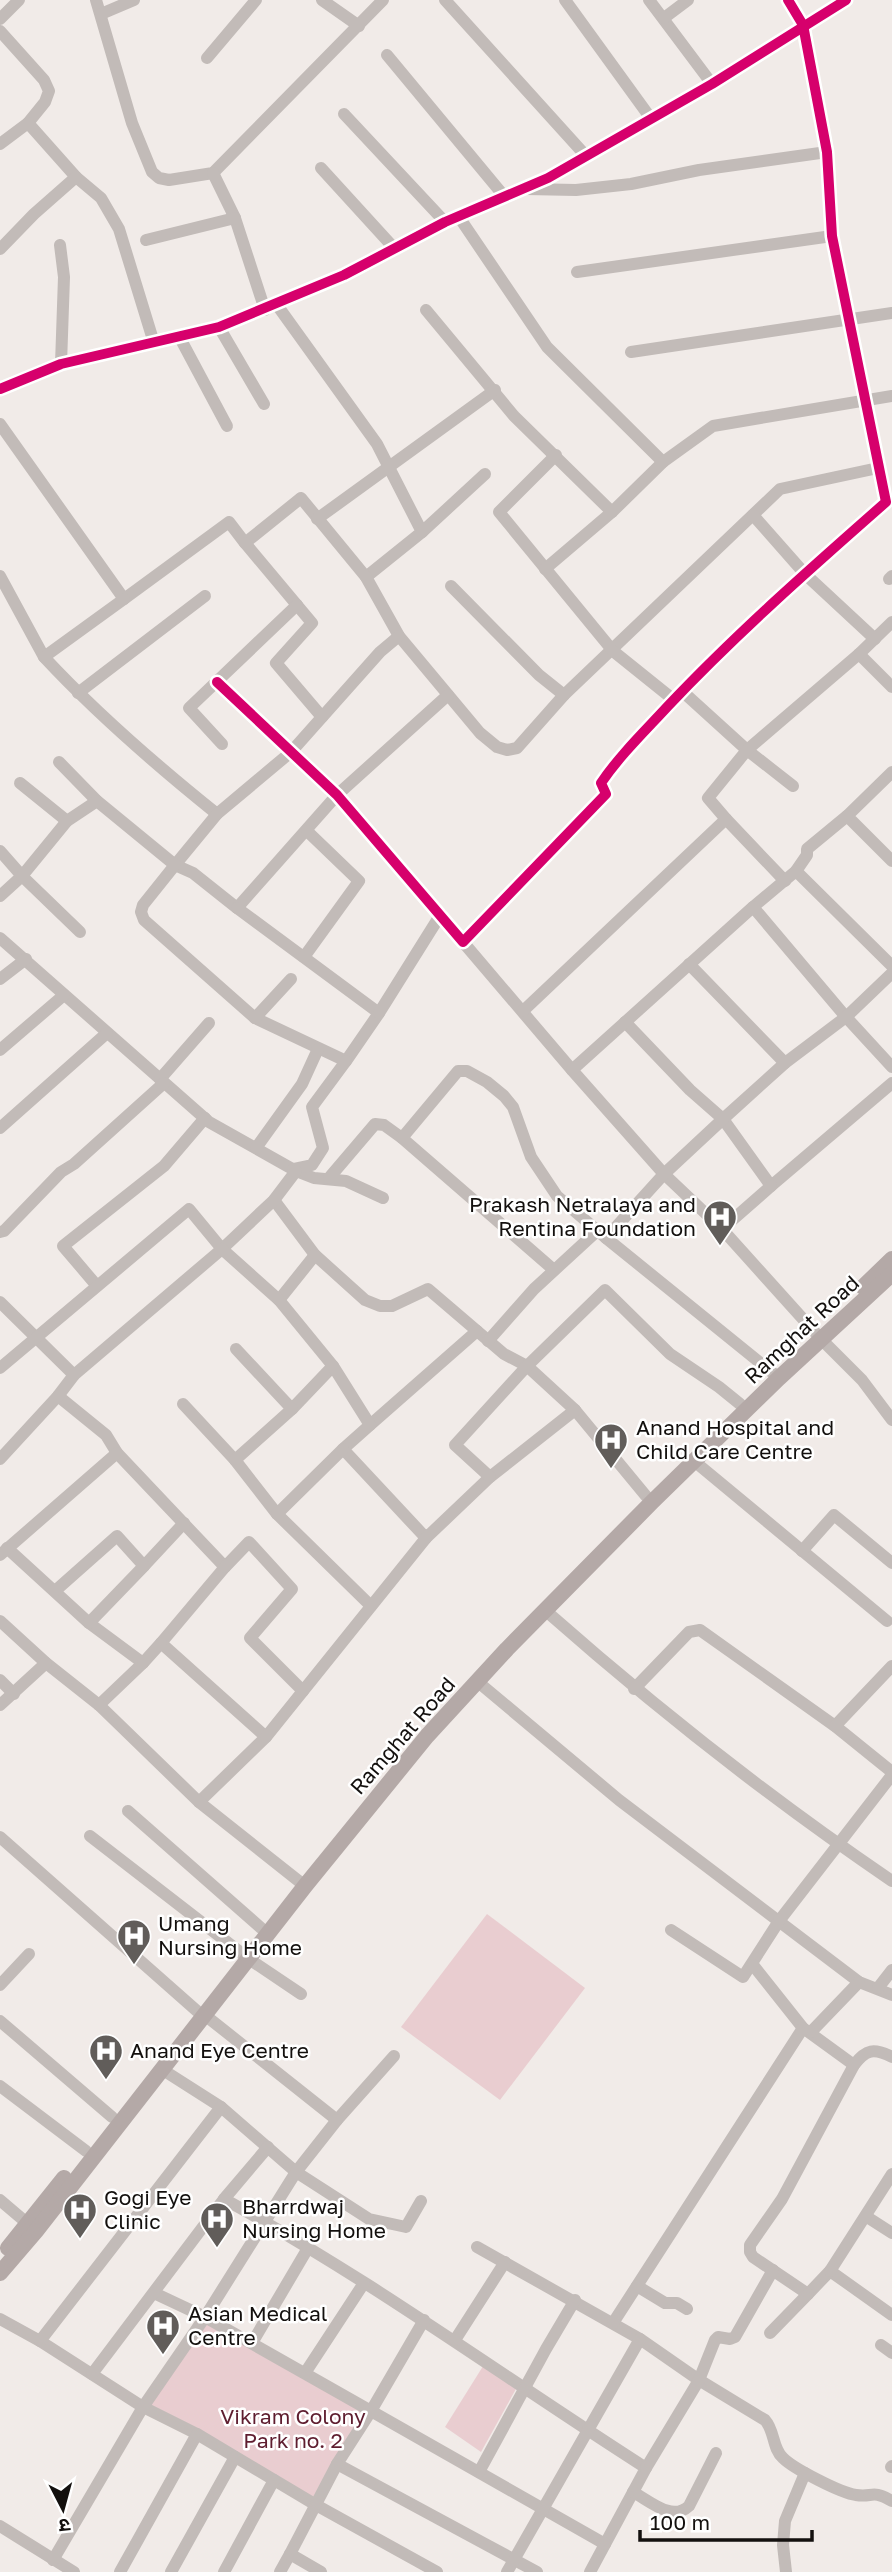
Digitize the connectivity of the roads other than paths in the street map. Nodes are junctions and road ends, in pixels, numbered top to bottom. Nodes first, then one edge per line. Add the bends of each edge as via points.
1 (19, 0) edge
2 (96, 0) edge
3 (134, 0) edge
4 (256, 0) edge
5 (322, 0) edge
6 (383, 0) edge
7 (445, 0) edge
8 (565, 0) edge
9 (649, 0) edge
10 (688, 0) edge
11 (788, 0) edge
12 (846, 0) edge
13 (101, 14) junction
14 (664, 18) junction
15 (0, 19) edge
16 (803, 25) junction
17 (359, 26) junction
18 (0, 31) edge
19 (387, 55) dead end
20 (208, 58) dead end
21 (712, 84) junction
22 (344, 114) dead end
23 (652, 120) junction
24 (28, 123) junction
25 (0, 144) edge
26 (827, 152) junction
27 (586, 156) junction
28 (321, 168) dead end
29 (213, 173) junction
30 (76, 177) junction
31 (520, 190) junction
32 (504, 196) junction
33 (459, 217) junction
34 (235, 218) junction
35 (445, 222) junction
36 (832, 236) junction
37 (146, 240) dead end
38 (60, 245) dead end
39 (394, 248) junction
40 (0, 249) edge
41 (577, 272) dead end
42 (271, 307) junction
43 (426, 310) dead end
44 (892, 313) edge
45 (850, 319) junction
46 (219, 327) junction
47 (180, 338) junction
48 (154, 344) junction
49 (631, 352) dead end
50 (61, 364) junction
51 (0, 389) edge
52 (495, 390) junction
53 (892, 396) edge
54 (867, 400) junction
55 (264, 404) dead end
56 (0, 424) edge
57 (227, 426) dead end
58 (556, 455) junction
59 (663, 462) junction
60 (390, 468) junction
61 (878, 468) junction
62 (485, 474) dead end
63 (612, 512) junction
64 (753, 515) junction
65 (317, 519) junction
66 (422, 532) junction
67 (245, 543) junction
68 (545, 569) junction
69 (805, 574) junction
70 (0, 576) edge
71 (366, 577) junction
72 (451, 586) dead end
73 (205, 596) dead end
74 (124, 599) junction
75 (297, 605) junction
76 (892, 622) edge
77 (399, 636) junction
78 (875, 639) junction
79 (613, 651) junction
80 (859, 654) junction
81 (44, 656) junction
82 (217, 682) junction
83 (892, 687) edge
84 (78, 693) junction
85 (448, 695) junction
86 (564, 695) junction
87 (678, 695) junction
88 (322, 717) junction
89 (222, 744) dead end
90 (747, 750) junction
91 (292, 752) junction
92 (59, 762) dead end
93 (892, 772) edge
94 (20, 783) dead end
95 (793, 786) dead end
96 (337, 795) junction
97 (97, 801) junction
98 (217, 814) junction
99 (847, 816) junction
100 (726, 819) junction
101 (67, 821) junction
102 (307, 831) junction
103 (0, 851) edge
104 (892, 861) edge
105 (176, 865) junction
106 (796, 871) junction
107 (22, 876) junction
108 (785, 881) junction
109 (0, 896) edge
110 (753, 907) junction
111 (237, 908) junction
112 (441, 914) junction
113 (80, 932) dead end
114 (0, 938) edge
115 (463, 942) junction
116 (304, 957) junction
117 (26, 959) junction
118 (689, 964) junction
119 (892, 966) edge
120 (892, 973) edge
121 (0, 979) edge
122 (291, 979) dead end
123 (64, 995) junction
124 (523, 1011) junction
125 (379, 1013) junction
126 (255, 1017) junction
127 (846, 1017) junction
128 (625, 1022) junction
129 (209, 1023) dead end
130 (107, 1032) junction
131 (318, 1049) junction
132 (0, 1050) edge
133 (346, 1061) junction
134 (785, 1063) junction
135 (892, 1067) edge
136 (572, 1070) junction
137 (162, 1081) junction
138 (892, 1083) edge
139 (205, 1118) junction
140 (723, 1119) junction
141 (0, 1128) edge
142 (402, 1138) junction
143 (256, 1148) junction
144 (295, 1170) junction
145 (664, 1174) junction
146 (329, 1178) junction
147 (771, 1186) junction
148 (383, 1198) dead end
149 (274, 1200) junction
150 (722, 1229) junction
151 (0, 1232) edge
152 (602, 1235) junction
153 (222, 1249) junction
154 (315, 1255) junction
155 (554, 1270) junction
156 (889, 1271) edge
157 (97, 1286) junction
158 (279, 1300) junction
159 (0, 1302) edge
160 (477, 1331) junction
161 (36, 1336) junction
162 (818, 1336) junction
163 (488, 1341) junction
164 (236, 1349) dead end
165 (333, 1366) junction
166 (527, 1366) junction
167 (0, 1368) edge
168 (74, 1375) junction
169 (776, 1375) junction
170 (58, 1396) junction
171 (183, 1404) dead end
172 (740, 1404) junction
173 (292, 1409) junction
174 (575, 1410) junction
175 (892, 1420) edge
176 (370, 1425) junction
177 (343, 1449) junction
178 (117, 1453) junction
179 (0, 1459) edge
180 (235, 1460) junction
181 (694, 1461) junction
182 (490, 1477) junction
183 (646, 1496) junction
184 (277, 1514) junction
185 (184, 1523) junction
186 (426, 1538) junction
187 (802, 1550) junction
188 (4, 1551) edge
189 (892, 1563) edge
190 (144, 1566) junction
191 (225, 1567) junction
192 (55, 1591) junction
193 (371, 1606) junction
194 (546, 1611) junction
195 (0, 1621) edge
196 (887, 1622) dead end
197 (89, 1623) junction
198 (161, 1643) junction
199 (143, 1663) junction
200 (46, 1664) junction
201 (892, 1666) edge
202 (0, 1680) edge
203 (478, 1682) junction
204 (634, 1689) junction
205 (303, 1690) junction
206 (14, 1694) junction
207 (0, 1705) edge
208 (99, 1705) junction
209 (835, 1726) junction
210 (266, 1737) junction
211 (892, 1773) edge
212 (198, 1802) junction
213 (128, 1811) dead end
214 (90, 1836) dead end
215 (5, 1842) edge
216 (838, 1844) junction
217 (0, 1855) edge
218 (892, 1881) edge
219 (301, 1883) junction
220 (779, 1921) junction
221 (261, 1928) junction
222 (671, 1930) dead end
223 (29, 1954) dead end
224 (245, 1956) junction
225 (753, 1965) junction
226 (892, 1970) edge
227 (859, 1982) junction
228 (0, 1984) edge
229 (878, 1988) junction
230 (301, 1994) dead end
231 (892, 1995) edge
232 (202, 2013) junction
233 (0, 2021) edge
234 (807, 2030) junction
235 (394, 2056) dead end
236 (892, 2057) edge
237 (854, 2065) junction
238 (163, 2070) junction
239 (0, 2086) edge
240 (221, 2107) junction
241 (112, 2117) junction
242 (337, 2120) junction
243 (268, 2147) junction
244 (86, 2151) junction
245 (296, 2172) junction
246 (892, 2174) edge
247 (224, 2199) junction
248 (0, 2200) edge
249 (421, 2201) dead end
250 (867, 2217) junction
251 (266, 2222) junction
252 (32, 2227) junction
253 (892, 2233) edge
254 (477, 2247) dead end
255 (308, 2248) junction
256 (0, 2258) edge
257 (505, 2262) junction
258 (773, 2270) junction
259 (830, 2271) junction
260 (0, 2273) edge
261 (363, 2283) junction
262 (637, 2286) junction
263 (154, 2292) junction
264 (808, 2294) junction
265 (575, 2301) junction
266 (687, 2309) dead end
267 (892, 2315) edge
268 (205, 2317) junction
269 (0, 2319) edge
270 (424, 2320) junction
271 (613, 2323) junction
272 (770, 2333) dead end
273 (640, 2339) junction
274 (455, 2340) junction
275 (40, 2341) junction
276 (252, 2343) junction
277 (305, 2373) junction
278 (92, 2374) junction
279 (699, 2380) junction
280 (525, 2387) junction
281 (143, 2407) junction
282 (371, 2411) junction
283 (589, 2431) junction
284 (197, 2434) junction
285 (716, 2453) dead end
286 (235, 2457) junction
287 (337, 2463) junction
288 (646, 2468) junction
289 (479, 2472) junction
290 (805, 2473) junction
291 (274, 2480) junction
292 (633, 2492) junction
293 (892, 2501) edge
294 (316, 2505) junction
295 (543, 2508) junction
296 (0, 2526) edge
297 (605, 2544) junction
298 (290, 2554) junction
299 (515, 2559) junction
300 (53, 2560) junction
301 (74, 2572) edge
302 (120, 2572) edge
303 (171, 2572) edge
304 (224, 2572) edge
305 (280, 2572) edge
306 (321, 2572) edge
307 (437, 2572) edge
308 (507, 2572) edge
309 (537, 2572) edge
310 (590, 2572) edge
311 (786, 2572) edge

1 - 15 street
2 - 13 street
3 - 13 street
4 - 20 street
5 - 17 street
6 - 17 street
7 - 27 street
8 - 23 street
9 - 14 street
10 - 14 street
11 - 16 street
12 - 16 street
13 - 29 street via 132,123 152,172 169,180
14 - 21 street
16 - 21 street
16 - 26 street
17 - 29 street
18 - 24 street via 49,91
19 - 32 street
21 - 23 street
22 - 35 street
23 - 27 street
24 - 25 street
24 - 30 street
26 - 31 street via 631,184
26 - 36 street
27 - 31 street
28 - 39 street
29 - 34 street
30 - 40 street
30 - 48 street via 101,198 119,229
31 - 32 street
32 - 33 street
33 - 35 street
33 - 59 street via 547,347
34 - 37 street
34 - 42 street
35 - 39 street
36 - 41 street
36 - 45 street
38 - 50 street via 64,277
39 - 42 street
42 - 46 street
42 - 60 street via 377,444
43 - 52 street
44 - 45 street
45 - 49 street
45 - 54 street
46 - 47 street
46 - 55 street
47 - 48 street
47 - 57 street
48 - 50 street
50 - 51 street
52 - 58 street via 514,416
52 - 60 street
53 - 54 street
54 - 59 street via 713,426
54 - 61 street
56 - 74 street
58 - 63 street
58 - 68 street via 499,512
59 - 63 street
60 - 65 street
60 - 66 street
61 - 64 street via 780,489
61 - 69 street via 886,502
62 - 66 street
63 - 68 street
64 - 69 street
64 - 79 street
65 - 67 street via 301,498
65 - 71 street
66 - 71 street
67 - 74 street via 229,522
67 - 75 street
68 - 79 street
69 - 78 street
69 - 87 street
70 - 81 street
71 - 77 street
72 - 86 street
73 - 84 street
74 - 81 street
75 - 82 street
75 - 88 street via 312,623 275,663
76 - 78 street
77 - 85 street
77 - 88 street
78 - 80 street
79 - 86 street
79 - 87 street
80 - 83 street
80 - 90 street
81 - 84 street
82 - 89 street via 189,708
82 - 91 street
84 - 98 street via 148,759
85 - 86 street via 480,733 507,750 517,748
85 - 96 street
87 - 90 street
87 - 115 street via 614,764 601,783 606,794
88 - 91 street
90 - 95 street
90 - 100 street via 708,798
91 - 96 street
91 - 98 street
92 - 97 street
93 - 99 street
94 - 101 street
96 - 102 street
96 - 112 street
97 - 101 street
97 - 105 street
98 - 105 street
99 - 104 street
99 - 106 street via 807,849
100 - 108 street
100 - 124 street
101 - 107 street
102 - 111 street
102 - 116 street via 359,881
103 - 107 street
105 - 111 street
105 - 126 street via 143,905 144,920
106 - 108 street
106 - 119 street
107 - 109 street
107 - 113 street
108 - 110 street
110 - 118 street
110 - 127 street
111 - 116 street
112 - 115 street
112 - 125 street
114 - 117 street
115 - 124 street
116 - 125 street
117 - 121 street
117 - 123 street
118 - 128 street
118 - 134 street
120 - 127 street
122 - 126 street
123 - 130 street
123 - 132 street
124 - 136 street
125 - 133 street
126 - 131 street
127 - 134 street
127 - 135 street
128 - 136 street
128 - 140 street
129 - 137 street
130 - 137 street
130 - 141 street
131 - 133 street
131 - 143 street via 302,1084
133 - 144 street via 312,1107 323,1148 312,1165
134 - 140 street
136 - 145 street
137 - 139 street
137 - 151 street
138 - 147 street
139 - 143 street
139 - 157 street via 164,1166 63,1246
140 - 145 street
140 - 147 street
142 - 146 street via 375,1124
142 - 152 street via 458,1071 467,1071 513,1107 531,1157 557,1196
142 - 155 street
143 - 144 street
144 - 146 street
144 - 149 street
145 - 150 street
145 - 152 street
146 - 148 street
147 - 150 street
149 - 153 street
149 - 154 street
150 - 162 street
152 - 155 street
152 - 169 street
153 - 157 street via 190,1209
153 - 158 street
153 - 168 street
154 - 158 street
154 - 160 street via 365,1300 392,1306 428,1289
155 - 163 street
156 - 162 main road, Ramghat Road
157 - 161 street
158 - 165 street
159 - 161 street
160 - 163 street
160 - 176 street
161 - 167 street
161 - 168 street
162 - 169 main road, Ramghat Road
162 - 175 street via 862,1380
163 - 166 street
164 - 173 street
165 - 173 street
165 - 176 street
166 - 172 street via 605,1290 670,1354
166 - 174 street
166 - 182 street via 455,1444
168 - 170 street
169 - 172 main road, Ramghat Road
169 - 181 main road, Ramghat Road
170 - 178 street via 106,1435
170 - 179 street
171 - 180 street
172 - 183 main road, Ramghat Road
173 - 180 street
174 - 182 street
174 - 183 street
176 - 177 street
177 - 184 street
177 - 186 street
178 - 185 street
178 - 188 street
180 - 184 street
181 - 187 street
181 - 194 main road, Ramghat Road
182 - 186 street
183 - 219 main road, Ramghat Road via 420,1730
184 - 193 street
185 - 190 street
185 - 191 street
186 - 193 street
187 - 189 street via 834,1516
187 - 196 street
188 - 192 street
190 - 192 street via 117,1536
190 - 197 street
191 - 198 street
191 - 205 street via 249,1542 292,1589 250,1638
192 - 197 street
193 - 205 street
194 - 203 main road, Ramghat Road
194 - 204 street
195 - 200 street
197 - 199 street
198 - 199 street
198 - 210 street
199 - 208 street
200 - 206 street
200 - 208 street
201 - 209 street
202 - 206 street
203 - 219 main road, Ramghat Road
203 - 220 street via 619,1800
204 - 209 street via 689,1632 700,1630
204 - 216 street
205 - 210 street
206 - 207 street
208 - 212 street
209 - 211 street
210 - 212 street
211 - 216 street
212 - 219 street
213 - 221 street
214 - 224 street
215 - 217 street
215 - 232 street
216 - 218 street
216 - 220 street
219 - 221 main road, Ramghat Road
219 - 224 main road, Ramghat Road
220 - 225 street
220 - 227 street
221 - 224 main road, Ramghat Road
222 - 225 street via 743,1977
223 - 228 street
224 - 230 street
224 - 232 main road, Ramghat Road
225 - 234 street
226 - 229 street
227 - 229 street
227 - 234 street
229 - 231 street
232 - 238 main road, Ramghat Road
232 - 241 main road, Ramghat Road
232 - 242 street
233 - 241 street
234 - 237 street
234 - 262 street
235 - 242 street
236 - 237 street via 872,2050
237 - 258 street via 782,2199 750,2245 753,2257
238 - 240 street
238 - 252 main road, Ramghat Road
239 - 244 street
240 - 243 street
240 - 275 street
241 - 244 main road, Ramghat Road
242 - 245 street
243 - 245 street
243 - 247 street
244 - 252 main road, Ramghat Road
245 - 249 street via 369,2219 406,2227
245 - 251 street
246 - 250 street
247 - 251 street
247 - 263 street
248 - 252 street
250 - 253 street
250 - 259 street
251 - 255 street
251 - 268 street
252 - 256 main road, Ramghat Road
252 - 260 main road, Ramghat Road
254 - 257 street
255 - 261 street
255 - 276 street
257 - 265 street
257 - 274 street
258 - 264 street
258 - 279 street via 735,2337 715,2340
259 - 264 street
259 - 267 street
261 - 270 street
261 - 277 street
262 - 266 street via 665,2304 677,2303
262 - 271 street
263 - 268 street
263 - 278 street
264 - 272 street
265 - 271 street
265 - 280 street
268 - 276 street
268 - 281 street
269 - 275 street
270 - 274 street
270 - 282 street
271 - 273 street
273 - 279 street
273 - 283 street
274 - 280 street
275 - 278 street
276 - 277 street
277 - 282 street
278 - 281 street
279 - 288 street
279 - 290 street via 765,2420 779,2454
280 - 283 street
280 - 289 street
281 - 284 street
281 - 300 street
282 - 287 street
282 - 289 street
283 - 288 street
283 - 295 street
284 - 286 street
284 - 302 street
285 - 292 street via 683,2512 666,2510
286 - 291 street
286 - 303 street
287 - 294 street
287 - 299 street
288 - 292 street
289 - 295 street
290 - 293 street via 854,2495 878,2493
290 - 311 street via 786,2521
291 - 294 street
291 - 304 street
292 - 297 street
294 - 298 street
294 - 307 street
295 - 297 street
295 - 299 street
296 - 300 street
297 - 310 street
298 - 305 street
298 - 306 street
299 - 308 street
299 - 309 street
300 - 301 street

